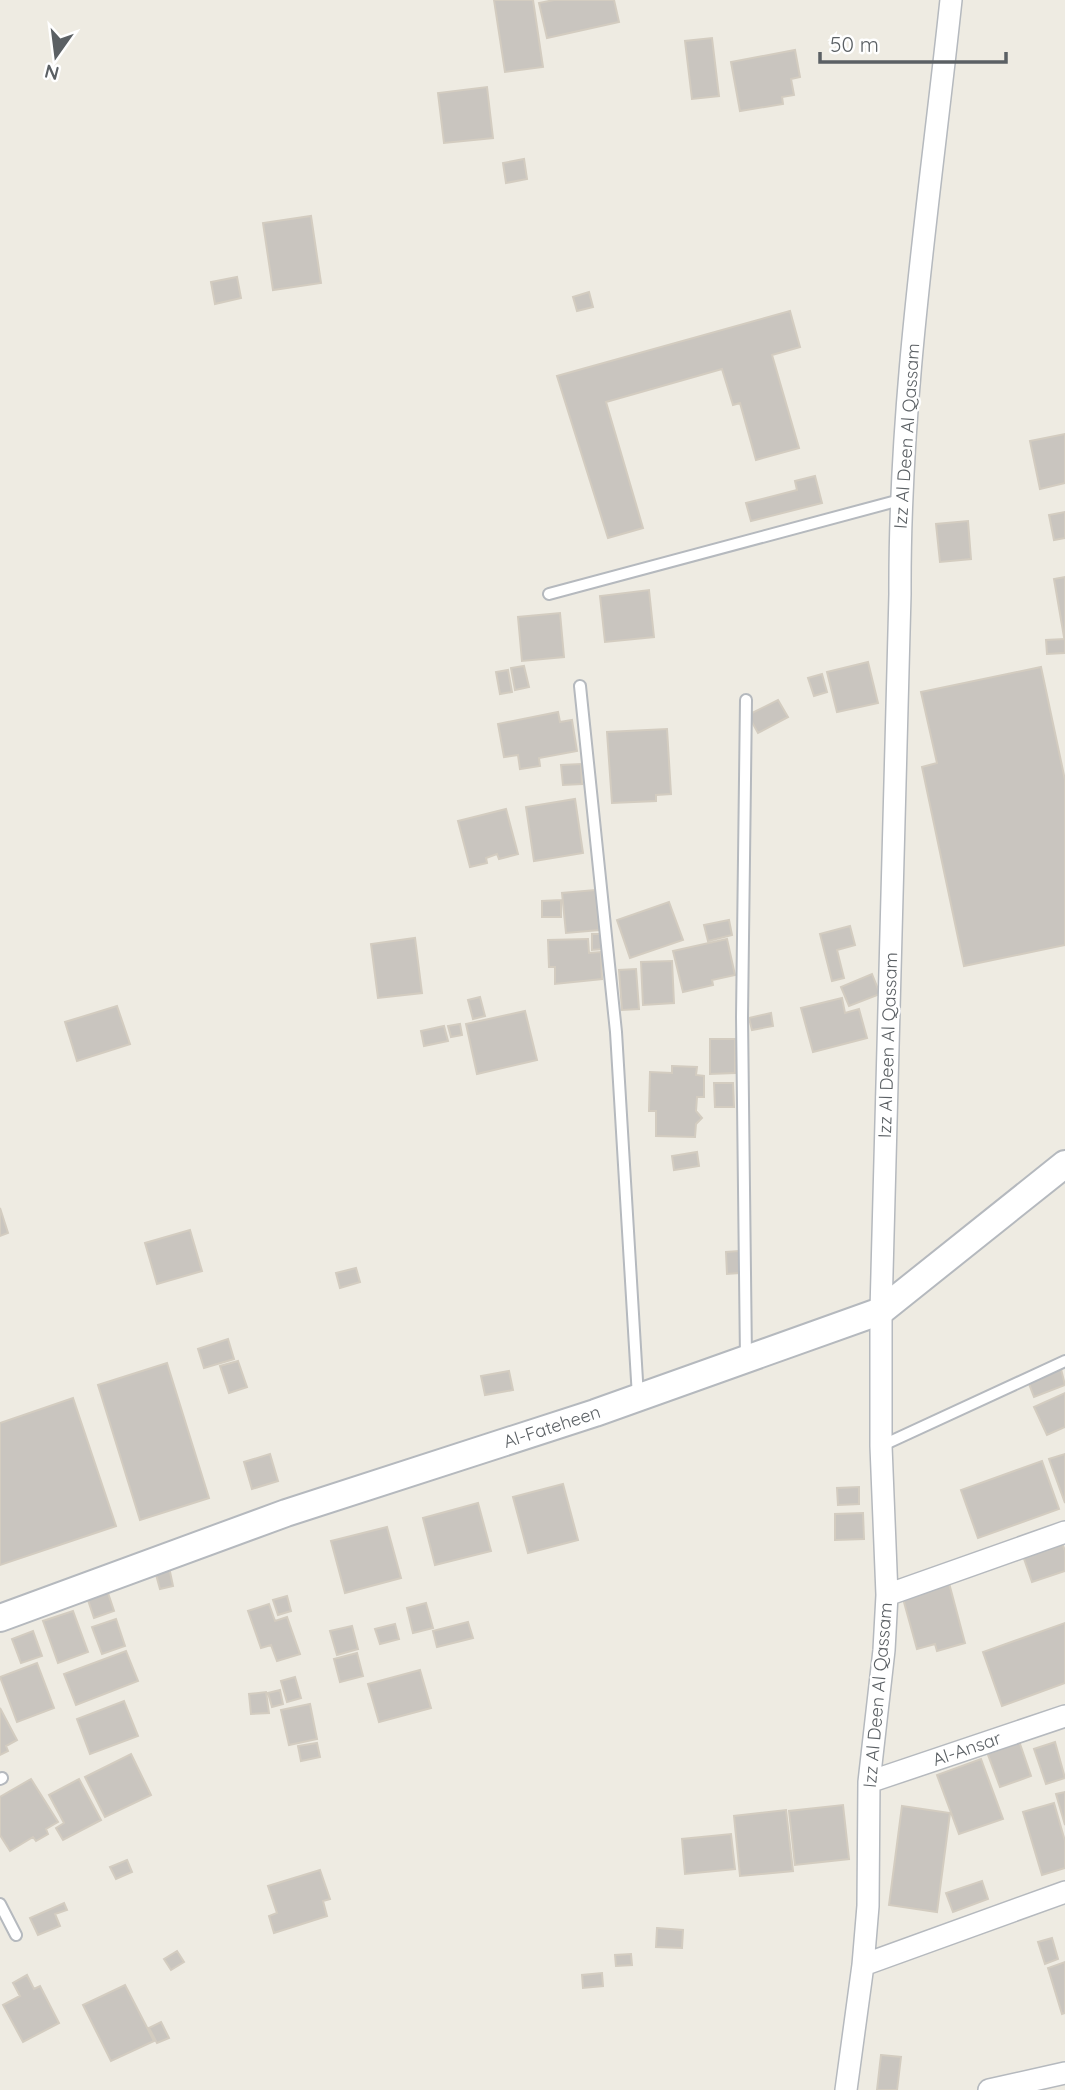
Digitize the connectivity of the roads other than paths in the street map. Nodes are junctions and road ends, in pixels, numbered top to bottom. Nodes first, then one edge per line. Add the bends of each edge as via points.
1 (951, 0) edge
2 (900, 500) junction
3 (549, 594) dead end
4 (580, 685) dead end
5 (746, 700) dead end
6 (1065, 1164) edge
7 (881, 1311) junction
8 (746, 1359) junction
9 (1065, 1361) edge
10 (638, 1397) junction
11 (881, 1446) junction
12 (1065, 1532) edge
13 (887, 1595) junction
14 (0, 1618) edge
15 (1065, 1716) edge
16 (869, 1782) junction
17 (1065, 1892) edge
18 (0, 1904) edge
19 (16, 1935) dead end
20 (863, 1965) junction
21 (1065, 2073) edge
22 (846, 2090) edge
23 (989, 2090) edge

1 - 2 street, Izz Al Deen Al Qassam
2 - 3 lane
2 - 7 street, Izz Al Deen Al Qassam
4 - 10 lane via 616,1032
5 - 8 lane via 742,1017
6 - 7 street, Al-Fateheen
7 - 8 street, Al-Fateheen
7 - 11 street, Izz Al Deen Al Qassam
8 - 10 street, Al-Fateheen
9 - 11 lane
10 - 14 street, Al-Fateheen via 286,1513
11 - 13 street, Izz Al Deen Al Qassam
12 - 13 street
13 - 16 street, Izz Al Deen Al Qassam
15 - 16 street, Al-Ansar
16 - 20 street, Izz Al Deen Al Qassam
17 - 20 street
18 - 19 lane
20 - 22 street, Izz Al Deen Al Qassam
21 - 23 street

